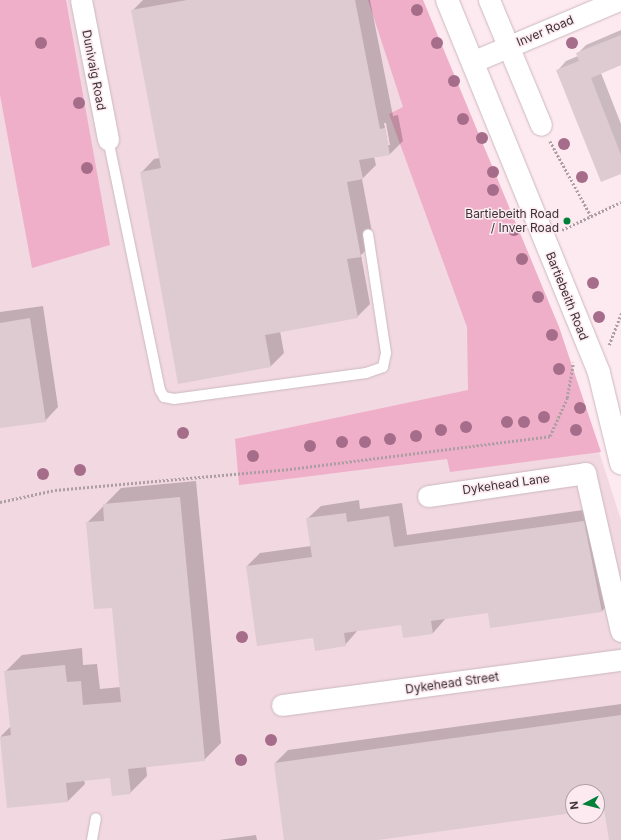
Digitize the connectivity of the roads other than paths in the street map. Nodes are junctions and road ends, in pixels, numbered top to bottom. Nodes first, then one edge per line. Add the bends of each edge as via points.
1 (81, 0) edge
2 (447, 0) edge
3 (489, 0) edge
4 (619, 0) edge
5 (508, 46) junction
6 (472, 62) junction
7 (541, 125) road end
8 (108, 139) joint
9 (368, 234) dead end
10 (621, 463) edge
11 (428, 496) dead end
12 (621, 631) edge
13 (621, 660) edge
14 (282, 705) dead end
15 (96, 818) dead end
16 (92, 840) edge

1 - 8 street, Dunivaig Road
2 - 6 street, Bartiebeith Road
3 - 5 street
4 - 5 street, Inver Road
5 - 6 street, Inver Road
5 - 7 street
6 - 10 street, Bartiebeith Road via 599,373
8 - 9 lane via 160,390 164,397 174,399 366,373 383,367 386,353
11 - 12 street, Dykehead Lane via 585,473
13 - 14 street, Dykehead Street
15 - 16 lane

